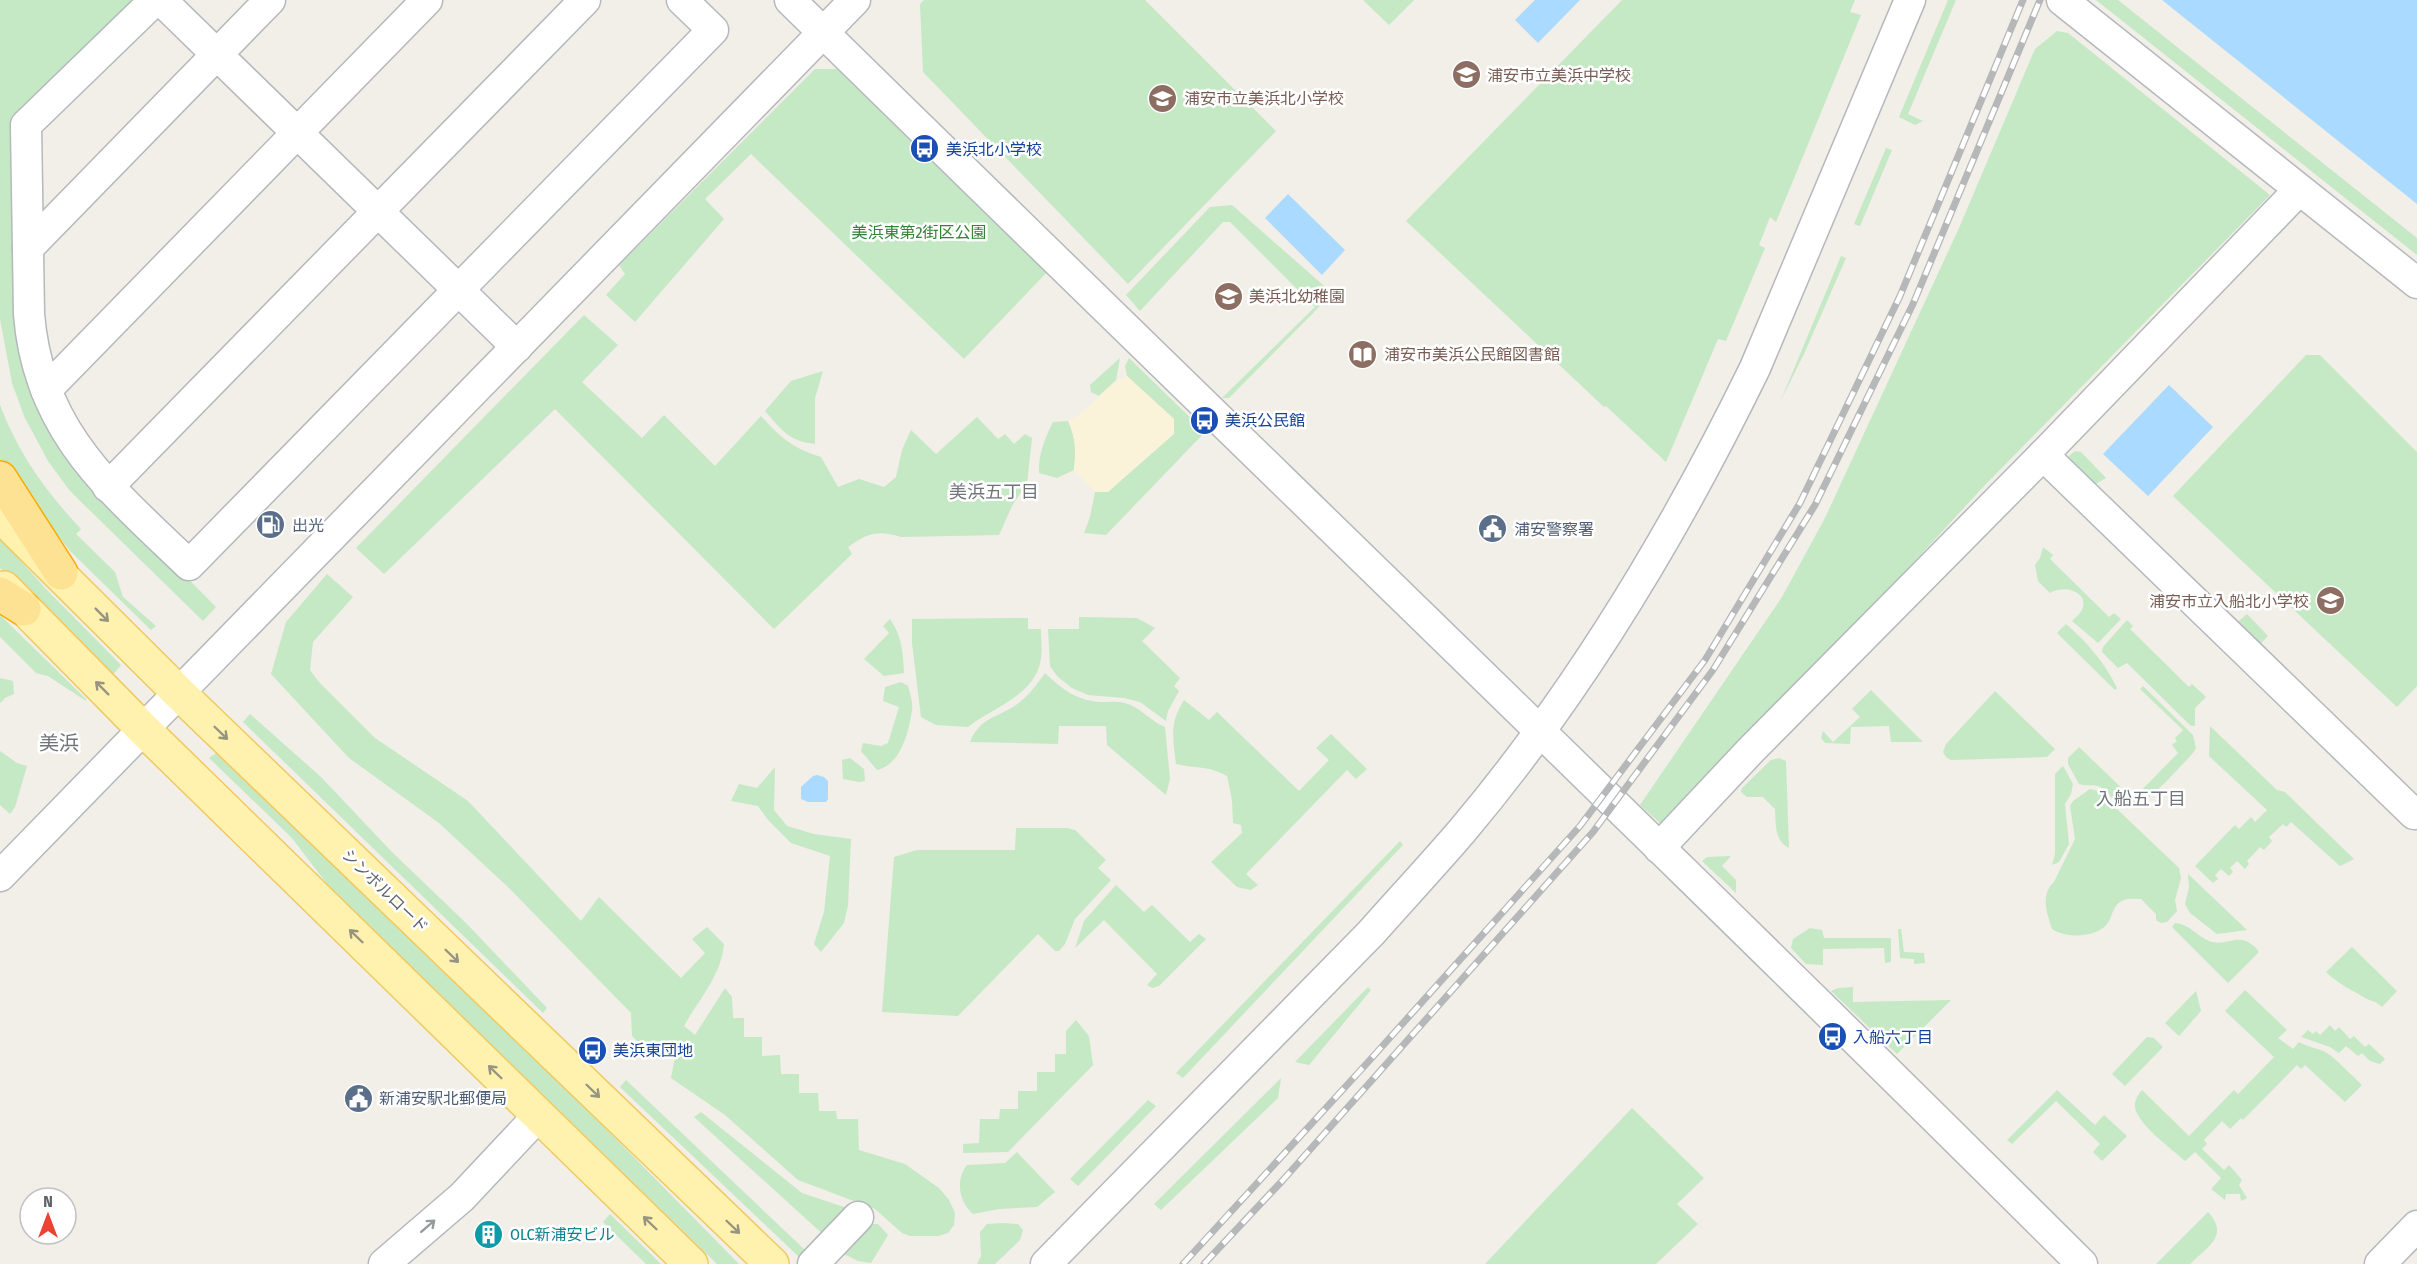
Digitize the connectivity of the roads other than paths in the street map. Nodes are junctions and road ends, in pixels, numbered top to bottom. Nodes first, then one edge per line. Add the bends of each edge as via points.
1 (155, 0) edge
2 (161, 0) edge
3 (270, 0) edge
4 (427, 0) edge
5 (585, 0) edge
6 (682, 0) edge
7 (790, 0) edge
8 (855, 0) edge
9 (1890, 0) edge
10 (1910, 0) edge
11 (1931, 0) edge
12 (2062, 0) edge
13 (823, 33) junction
14 (217, 54) junction
15 (297, 132) junction
16 (2299, 190) junction
17 (378, 212) junction
18 (28, 248) junction
19 (2417, 283) edge
20 (459, 290) junction
21 (517, 347) junction
22 (1755, 368) junction
23 (46, 390) junction
24 (2043, 455) junction
25 (0, 478) edge
26 (108, 487) junction
27 (0, 515) edge
28 (61, 573) junction
29 (0, 585) edge
30 (12, 602) edge
31 (179, 693) junction
32 (143, 729) junction
33 (1539, 731) junction
34 (2417, 811) edge
35 (1659, 848) junction
36 (0, 876) edge
37 (539, 1115) junction
38 (858, 1217) dead end
39 (2417, 1227) edge
40 (384, 1264) edge
41 (691, 1264) edge
42 (772, 1264) edge
43 (813, 1264) edge
44 (1046, 1264) edge
45 (2082, 1264) edge
46 (2380, 1264) edge

1 - 18 street via 26,125
2 - 14 street
3 - 14 street
4 - 15 street
5 - 17 street
6 - 20 street via 713,30
7 - 13 street
8 - 13 street
9 - 22 street via 1750,333
10 - 22 street
11 - 22 street via 1783,350
12 - 16 street
13 - 21 street
13 - 33 street
14 - 15 street
14 - 18 street
15 - 17 street
15 - 23 street
16 - 19 street
16 - 24 street
17 - 20 street
17 - 26 street
18 - 23 street via 31,334
20 - 21 street
20 - 26 street via 189,565
21 - 31 street
22 - 33 street via 1656,555
23 - 26 street via 73,444
24 - 34 street via 2414,814
24 - 35 street
25 - 28 highway
27 - 28 main road, シンボルロード
28 -> 31 main road, シンボルロード
29 - 30 main road
32 -> 30 main road
31 - 32 street
31 -> 42 main road, シンボルロード
32 - 36 street
37 -> 32 main road
33 - 35 street
33 - 44 street via 1462,830 1371,933
35 - 45 street
40 -> 37 street via 462,1197
41 -> 37 main road
38 - 43 street
39 - 46 street

